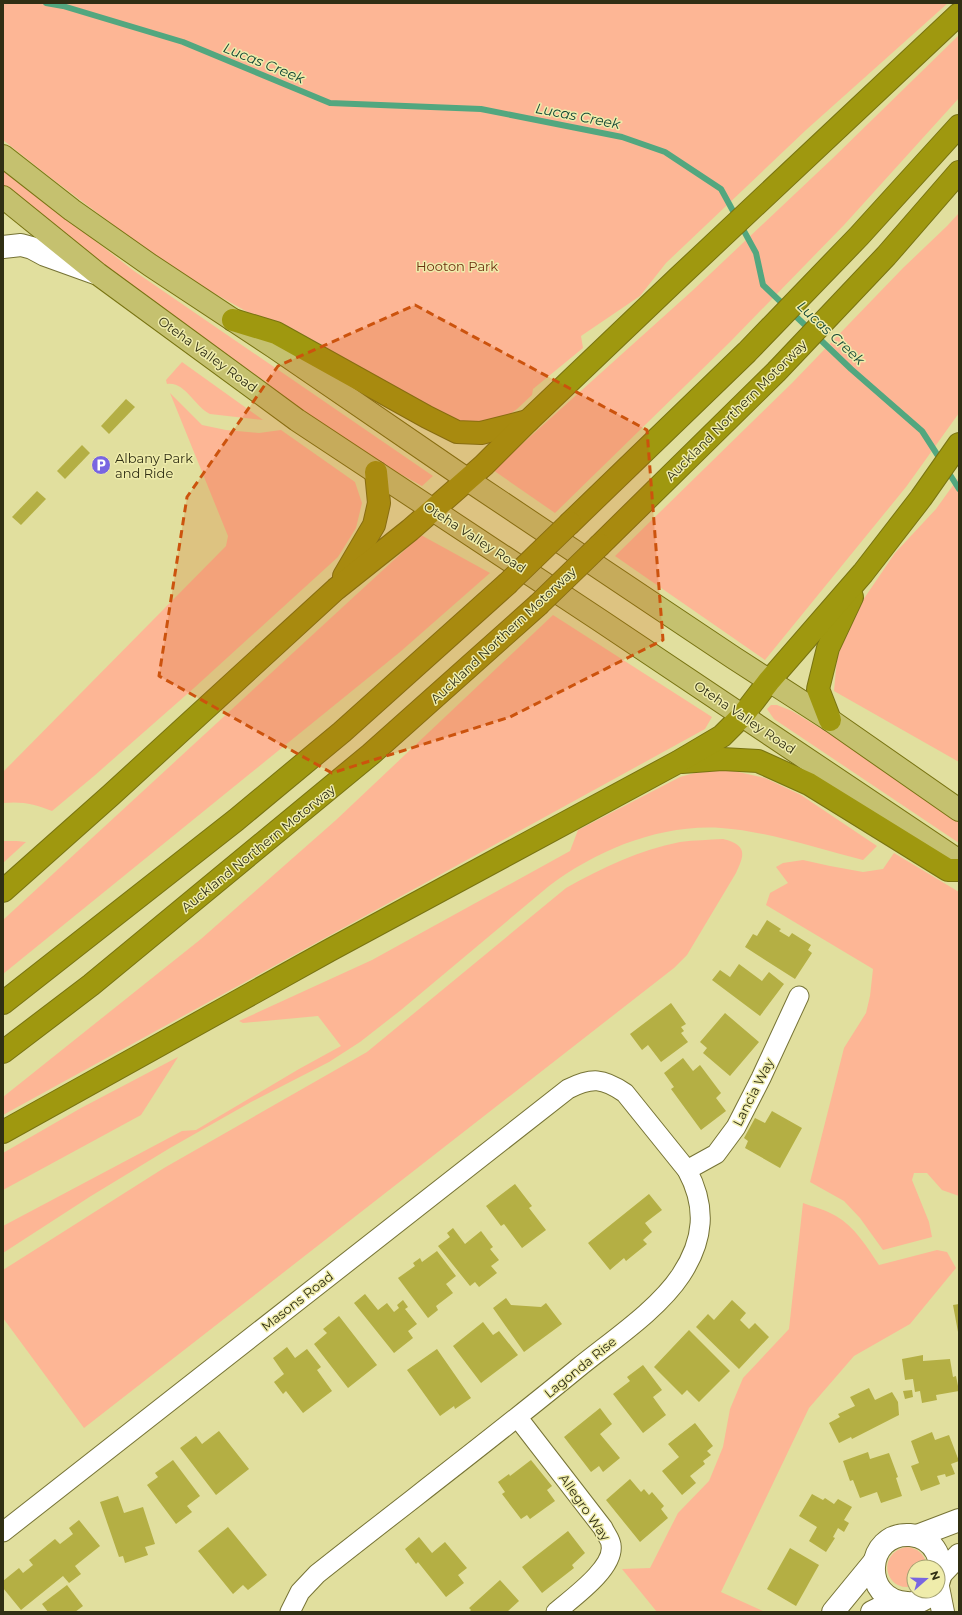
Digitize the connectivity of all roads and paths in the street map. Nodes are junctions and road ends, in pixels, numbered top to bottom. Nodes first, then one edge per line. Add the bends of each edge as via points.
1 (959, 14) edge
2 (959, 126) edge
3 (3, 156) edge
4 (959, 172) edge
5 (3, 197) edge
6 (3, 247) edge
7 (98, 274) junction
8 (232, 320) junction
9 (528, 421) junction
10 (959, 444) edge
11 (376, 472) junction
12 (468, 480) junction
13 (433, 509) junction
14 (863, 573) junction
15 (336, 589) junction
16 (769, 681) junction
17 (742, 715) junction
18 (830, 720) junction
19 (678, 762) junction
20 (959, 810) edge
21 (959, 861) edge
22 (959, 870) edge
23 (3, 891) edge
24 (799, 996) dead end
25 (3, 1003) edge
26 (3, 1052) edge
27 (595, 1080) joint
28 (3, 1132) edge
29 (686, 1170) junction
30 (518, 1418) junction
31 (959, 1520) edge
32 (3, 1532) edge
33 (917, 1536) junction
34 (959, 1555) edge
35 (940, 1559) edge
36 (874, 1562) junction
37 (946, 1573) edge
38 (924, 1599) edge
39 (941, 1599) edge
40 (901, 1605) edge
41 (290, 1612) edge
42 (556, 1612) edge
43 (833, 1612) edge
44 (872, 1612) edge
45 (943, 1612) edge

1 - 9 highway
2 - 25 highway, bridge via 747,352 507,584 342,732 242,815
3 - 8 main road via 72,210
4 - 26 highway, Auckland Northern Motorway, bridge via 886,256 776,372 538,605 371,754 91,985
5 - 7 main road, Oteha Valley Road
6 - 7 street via 21,245 32,248
7 - 11 main road, Oteha Valley Road via 297,420
8 - 9 highway via 276,333 457,432 481,432
8 - 12 main road
9 - 12 highway
10 - 14 highway
11 - 13 main road, Oteha Valley Road
11 - 15 highway via 379,503 374,525
12 - 13 highway
12 - 16 main road
13 - 15 highway
13 - 17 main road, Oteha Valley Road
14 - 16 highway
14 - 18 highway via 828,648 818,689
15 - 23 highway
16 - 17 highway
16 - 18 main road
17 - 19 highway via 722,736
17 - 21 main road, Oteha Valley Road
18 - 20 main road
19 - 22 highway via 722,759 758,761 809,784 948,870
19 - 28 highway via 330,950
24 - 29 street, Lancia Way via 736,1127 716,1154
27 - 29 street, Lagonda Rise via 611,1084 625,1092
27 - 32 street, Masons Road via 582,1082 568,1089
29 - 30 street, Lagonda Rise via 694,1183 700,1202 701,1223 691,1257 681,1276 659,1303
30 - 41 street, Lagonda Rise via 317,1574 300,1592
30 - 42 street, Allegro Way via 603,1528 611,1545 609,1559 598,1575
31 - 33 street
33 - 35 street via 933,1546
33 - 36 street via 893,1537 880,1547
34 - 37 street
36 - 40 street via 875,1582 883,1593
36 - 43 street
38 - 40 street
39 - 45 street
40 - 44 street

